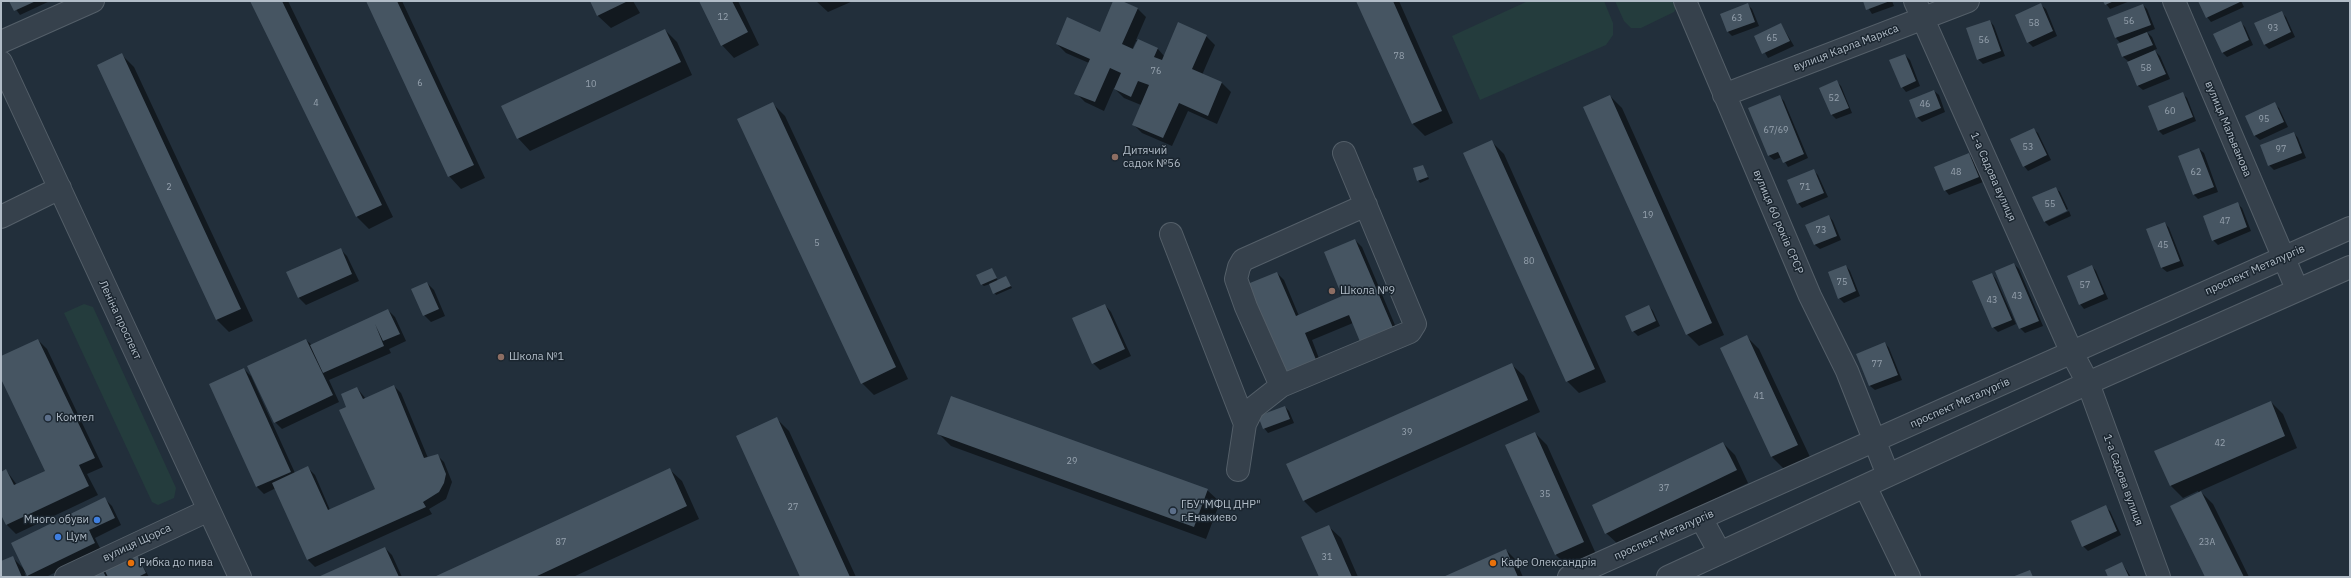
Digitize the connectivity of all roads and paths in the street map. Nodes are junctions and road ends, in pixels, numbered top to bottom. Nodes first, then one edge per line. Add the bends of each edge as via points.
1 (93, 1) edge
2 (1685, 1) edge
3 (1968, 1) edge
4 (2174, 1) edge
5 (1918, 10) edge
6 (1, 42) edge
7 (1, 62) edge
8 (1724, 95) junction
9 (1344, 153) dead end
10 (60, 188) junction
11 (1366, 205) junction
12 (1, 217) edge
13 (2350, 228) edge
14 (1171, 234) dead end
15 (2283, 258) junction
16 (2350, 267) edge
17 (2298, 289) junction
18 (2072, 352) junction
19 (2088, 383) junction
20 (1281, 386) junction
21 (1245, 424) junction
22 (1875, 441) junction
23 (1238, 470) dead end
24 (1888, 475) junction
25 (1865, 486) junction
26 (209, 510) junction
27 (1701, 518) junction
28 (1720, 553) junction
29 (1696, 571) edge
30 (66, 577) edge
31 (240, 577) edge
32 (1569, 577) edge
33 (1668, 577) edge
34 (1909, 577) edge
35 (2159, 577) edge

1 - 6 street
2 - 8 street, вулиця 60 років СРСР
3 - 5 street, вулиця Карла Маркса
4 - 15 street, вулиця Мальванова
5 - 8 street, вулиця Карла Маркса
5 - 18 street, 1-а Садова вулиця
7 - 10 street, Леніна проспект
8 - 22 street, вулиця 60 років СРСР
9 - 11 street
10 - 12 street
10 - 26 street, Леніна проспект
11 - 20 street via 1243,260 1238,267 1236,279 1246,307
11 - 20 street via 1415,320 1414,327 1410,332
13 - 15 street, проспект Металургів
14 - 21 street
15 - 17 street, вулиця Мальванова
15 - 18 street, проспект Металургів
16 - 17 street
17 - 19 street
18 - 19 street, 1-а Садова вулиця
18 - 22 street, проспект Металургів
19 - 24 street
19 - 35 street, 1-а Садова вулиця
20 - 21 street via 1253,408
21 - 23 street
22 - 24 street, вулиця 60 років СРСР
22 - 27 street, проспект Металургів
24 - 25 street
25 - 28 street
25 - 34 street
26 - 30 street, вулиця Щорса
26 - 31 street, Леніна проспект
27 - 28 street
27 - 32 street, проспект Металургів
28 - 29 street
29 - 33 street

